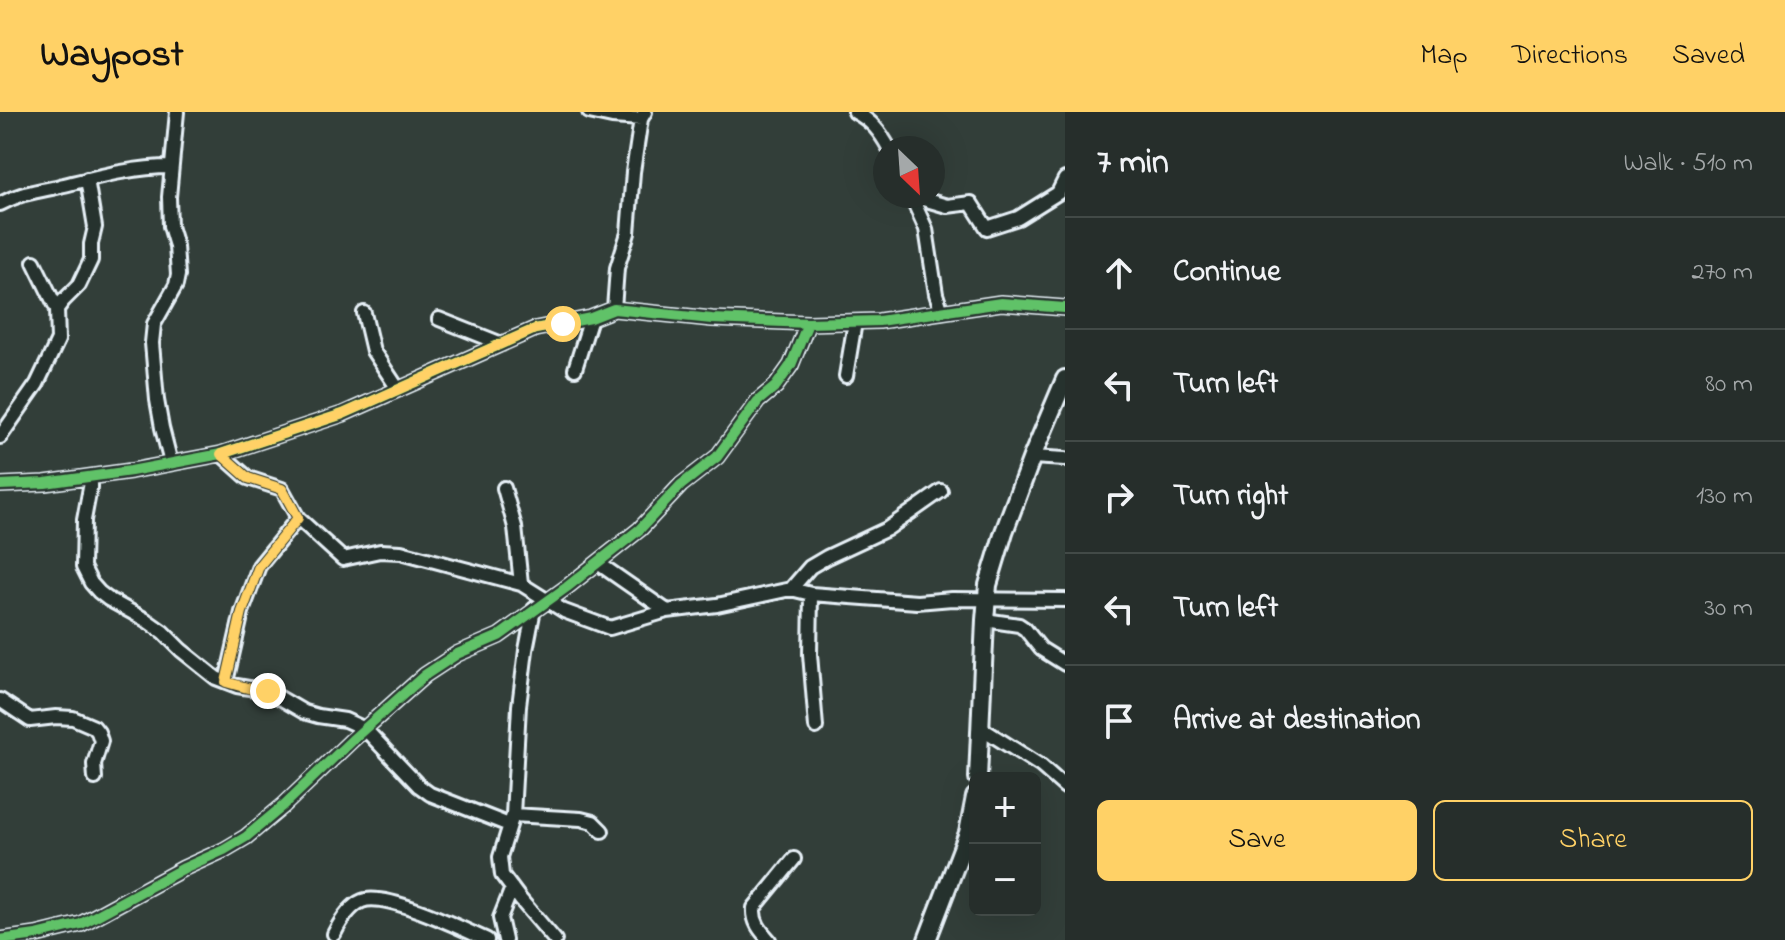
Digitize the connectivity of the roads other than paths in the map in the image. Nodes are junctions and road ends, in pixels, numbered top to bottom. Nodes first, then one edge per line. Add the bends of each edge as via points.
1 (177, 112) edge
2 (589, 112) edge
3 (855, 112) edge
4 (612, 115) edge
5 (643, 116) edge
6 (881, 136) edge
7 (171, 167) junction
8 (87, 179) junction
9 (1065, 179) edge
10 (0, 204) edge
11 (945, 205) edge
12 (917, 208) edge
13 (34, 262) dead end
14 (1065, 308) edge
15 (57, 309) junction
16 (614, 309) junction
17 (942, 312) junction
18 (364, 313) dead end
19 (591, 318) junction
20 (439, 319) dead end
21 (855, 322) junction
22 (808, 323) junction
23 (502, 344) junction
24 (575, 369) dead end
25 (846, 376) dead end
26 (1064, 383) edge
27 (398, 389) junction
28 (0, 437) edge
29 (221, 454) junction
30 (1032, 457) junction
31 (1065, 459) edge
32 (171, 463) junction
33 (92, 477) junction
34 (0, 485) edge
35 (504, 488) dead end
36 (941, 491) dead end
37 (298, 518) junction
38 (598, 563) junction
39 (521, 584) junction
40 (791, 589) junction
41 (811, 594) junction
42 (986, 599) junction
43 (546, 600) junction
44 (1065, 600) edge
45 (534, 609) junction
46 (667, 611) junction
47 (985, 620) junction
48 (1065, 664) edge
49 (226, 682) junction
50 (0, 700) edge
51 (816, 727) dead end
52 (981, 728) junction
53 (365, 729) junction
54 (978, 772) edge
55 (95, 778) dead end
56 (1065, 787) edge
57 (511, 820) junction
58 (969, 828) edge
59 (602, 831) dead end
60 (794, 859) dead end
61 (512, 888) junction
62 (334, 934) dead end
63 (0, 940) edge
64 (487, 940) edge
65 (505, 940) edge
66 (555, 940) edge
67 (769, 940) edge
68 (927, 940) edge

1 - 7 street
2 - 4 street
3 - 6 street
4 - 5 street
5 - 16 street
7 - 8 street
7 - 32 street via 170,226 178,275 154,324 152,343
8 - 10 street via 22,193
8 - 15 street via 95,227 91,260 79,285
9 - 11 street via 1058,193 1018,218 987,228 971,203
12 - 17 street
13 - 15 street
14 - 17 street via 1001,303
15 - 28 street via 58,340 37,384
16 - 19 street
16 - 22 street
17 - 21 street
18 - 27 street via 373,351
19 - 23 street via 535,329
19 - 24 street
20 - 23 street
21 - 22 street
21 - 25 street
22 - 38 street via 791,365 717,457
23 - 27 street
26 - 30 main road
27 - 29 street via 343,414
29 - 32 street
29 - 37 street via 248,478 282,489
30 - 31 street
30 - 42 main road
32 - 33 street
33 - 34 street
33 - 49 street via 82,548 91,583
35 - 39 street via 515,527
36 - 40 street via 887,529 810,567
37 - 39 street via 343,559 401,552
37 - 49 street via 259,566
38 - 43 street
38 - 46 street
39 - 43 street
40 - 41 street
40 - 46 street
41 - 42 street via 917,602
41 - 51 street
42 - 44 street
42 - 47 main road
43 - 45 street
43 - 46 street via 610,628
45 - 53 street via 499,636 425,675
45 - 57 street via 519,706
47 - 48 street via 1019,625 1041,649
47 - 52 main road
49 - 53 street via 268,691 304,712
50 - 55 street via 30,720 73,718 94,727 101,741
52 - 54 main road
52 - 56 street
53 - 57 street via 430,794
53 - 63 street via 234,844 81,924
57 - 59 street via 581,819
57 - 61 street via 500,857 502,875
58 - 68 main road
60 - 67 street via 754,908 753,917
61 - 65 street via 500,918
61 - 66 street
62 - 64 street via 359,901 370,899 400,903

